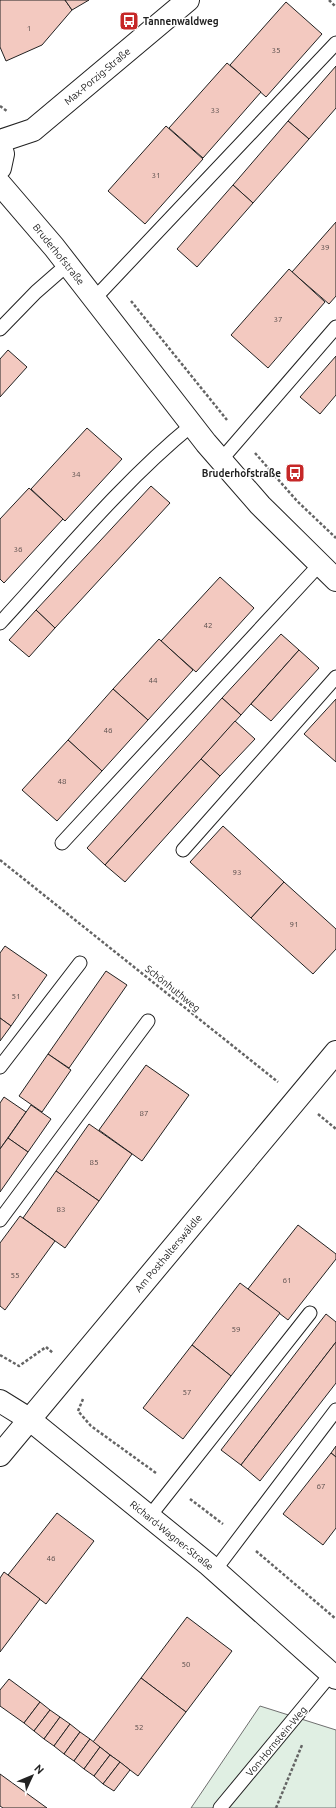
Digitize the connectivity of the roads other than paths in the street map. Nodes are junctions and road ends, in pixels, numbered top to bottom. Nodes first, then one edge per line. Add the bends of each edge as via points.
1 (188, 0) edge
2 (336, 43) edge
3 (0, 143) edge
4 (0, 168) edge
5 (0, 184) edge
6 (68, 264) junction
7 (95, 298) junction
8 (336, 327) edge
9 (0, 329) edge
10 (192, 425) junction
11 (221, 460) junction
12 (320, 564) junction
13 (336, 580) edge
14 (0, 624) edge
15 (336, 677) edge
16 (62, 843) dead end
17 (183, 850) dead end
18 (80, 963) dead end
19 (148, 1021) dead end
20 (336, 1052) edge
21 (0, 1066) edge
22 (0, 1220) edge
23 (310, 1313) dead end
24 (0, 1401) edge
25 (336, 1410) edge
26 (29, 1419) junction
27 (0, 1455) edge
28 (149, 1516) junction
29 (215, 1570) junction
30 (334, 1676) edge
31 (220, 1808) edge

1 - 3 street, Max-Porzig-Straße via 33,130
2 - 7 lane
3 - 4 street via 3,154
5 - 6 street, Bruderhofstraße
6 - 7 street, Bruderhofstraße
6 - 9 lane
7 - 10 street, Bruderhofstraße
8 - 11 lane
10 - 11 street, Bruderhofstraße
10 - 14 lane via 138,474
11 - 12 street, Bruderhofstraße via 260,505
12 - 13 street, Bruderhofstraße
12 - 16 lane
15 - 17 lane
18 - 21 lane
19 - 22 lane
20 - 26 street, Am Posthalterswäldle
23 - 28 lane
24 - 26 street, Richard-Wagner-Straße
25 - 29 lane
26 - 27 street, Am Posthalterswäldle
26 - 28 street, Richard-Wagner-Straße
28 - 29 street, Richard-Wagner-Straße
29 - 30 street, Richard-Wagner-Straße
30 - 31 lane, Von-Hornstein-Weg

